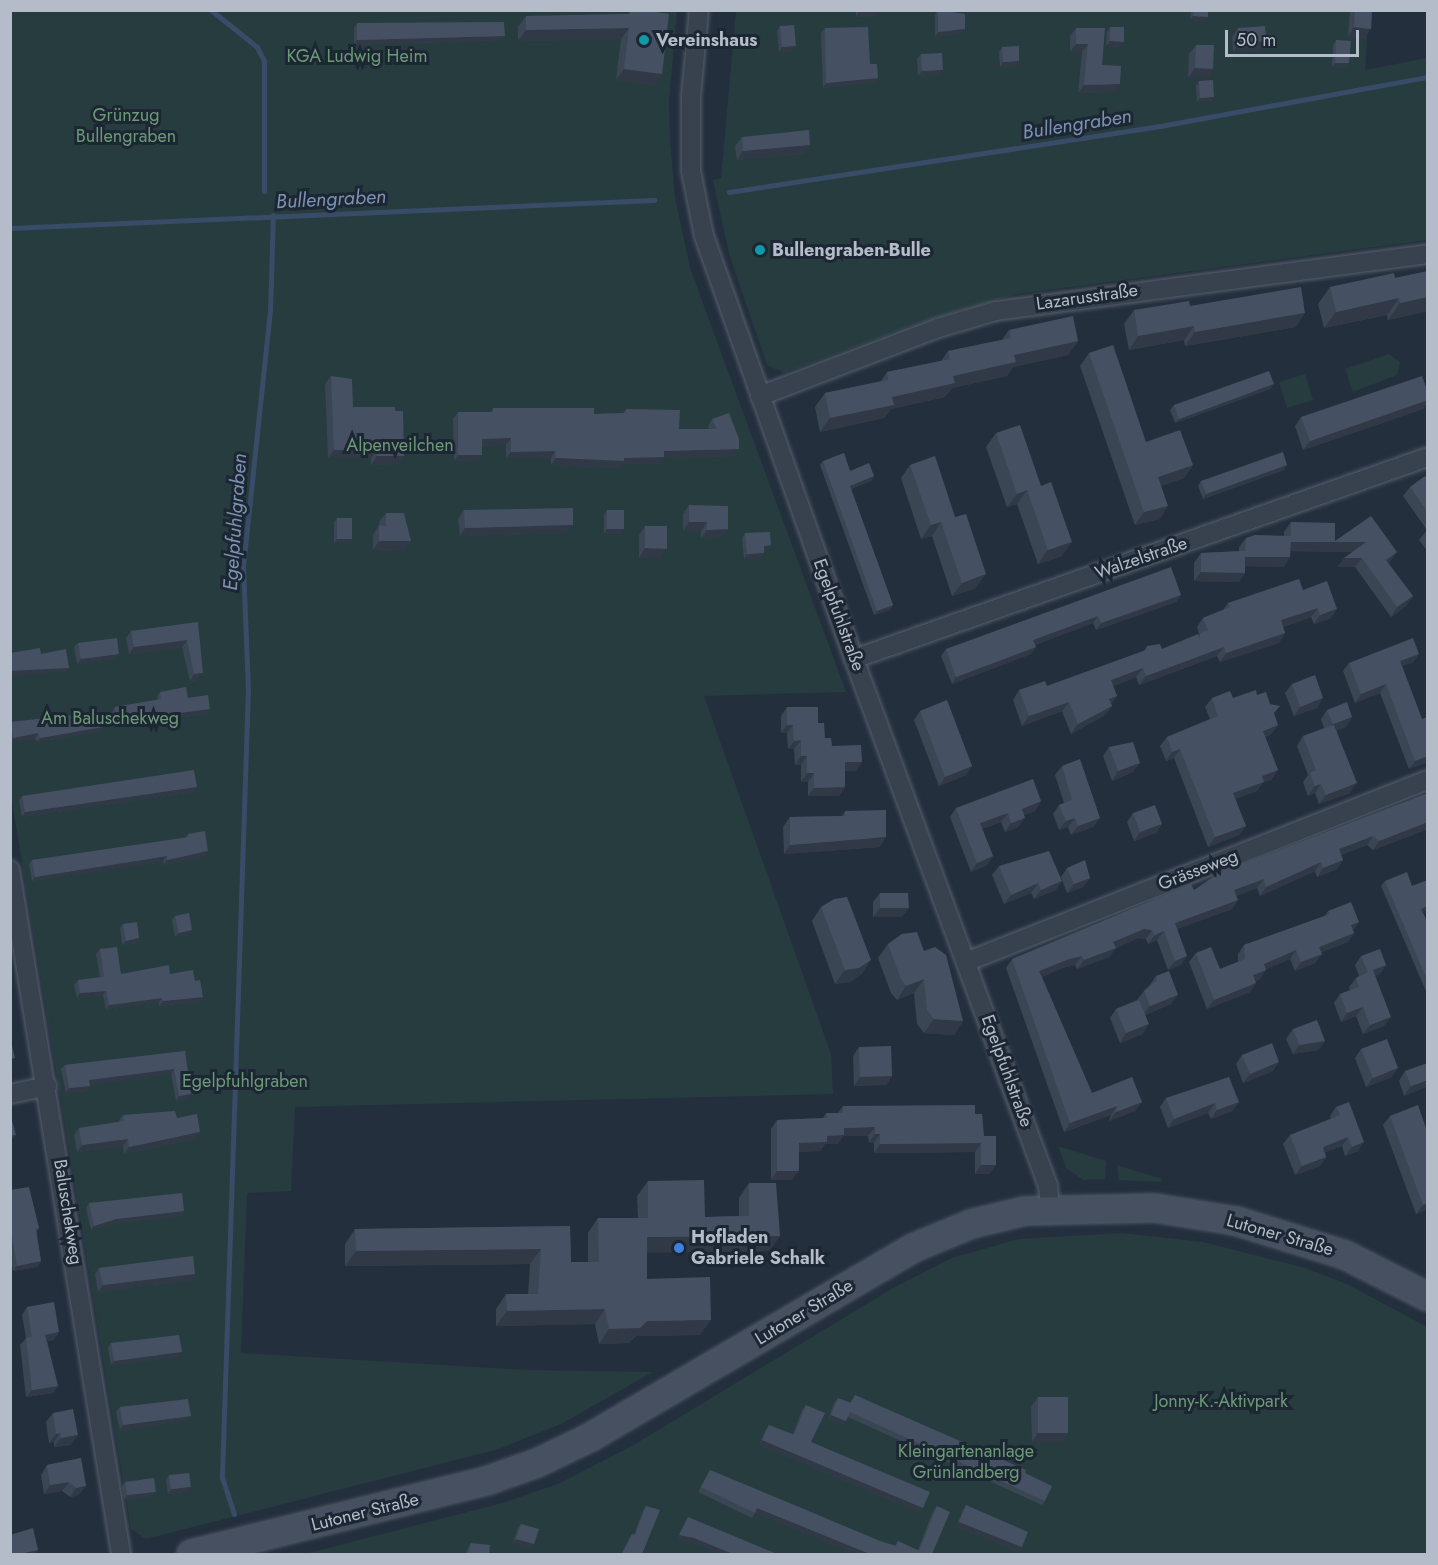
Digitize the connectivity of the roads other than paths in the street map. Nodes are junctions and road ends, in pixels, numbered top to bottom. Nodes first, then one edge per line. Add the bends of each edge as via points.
1 (699, 10) edge
2 (1428, 254) edge
3 (760, 396) junction
4 (1428, 457) edge
5 (854, 659) junction
6 (1428, 780) edge
7 (10, 870) edge
8 (968, 961) junction
9 (47, 1086) junction
10 (10, 1094) edge
11 (1050, 1207) junction
12 (1428, 1297) edge
13 (121, 1554) edge
14 (192, 1554) edge

1 - 3 street, Egelpfuhlstraße via 691,97 693,182 704,236
2 - 3 street, Lazarusstraße via 996,311 938,328
3 - 5 street, Egelpfuhlstraße
4 - 5 street, Walzelstraße
5 - 8 street, Egelpfuhlstraße
6 - 8 street, Grässeweg
7 - 9 street, Baluschekweg
8 - 11 street, Egelpfuhlstraße via 1048,1186
9 - 10 street
9 - 13 street, Baluschekweg
11 - 12 street, Lutoner Straße via 1155,1208 1236,1221 1345,1255
11 - 14 street, Lutoner Straße via 970,1224 913,1248 591,1437 537,1463 489,1480

